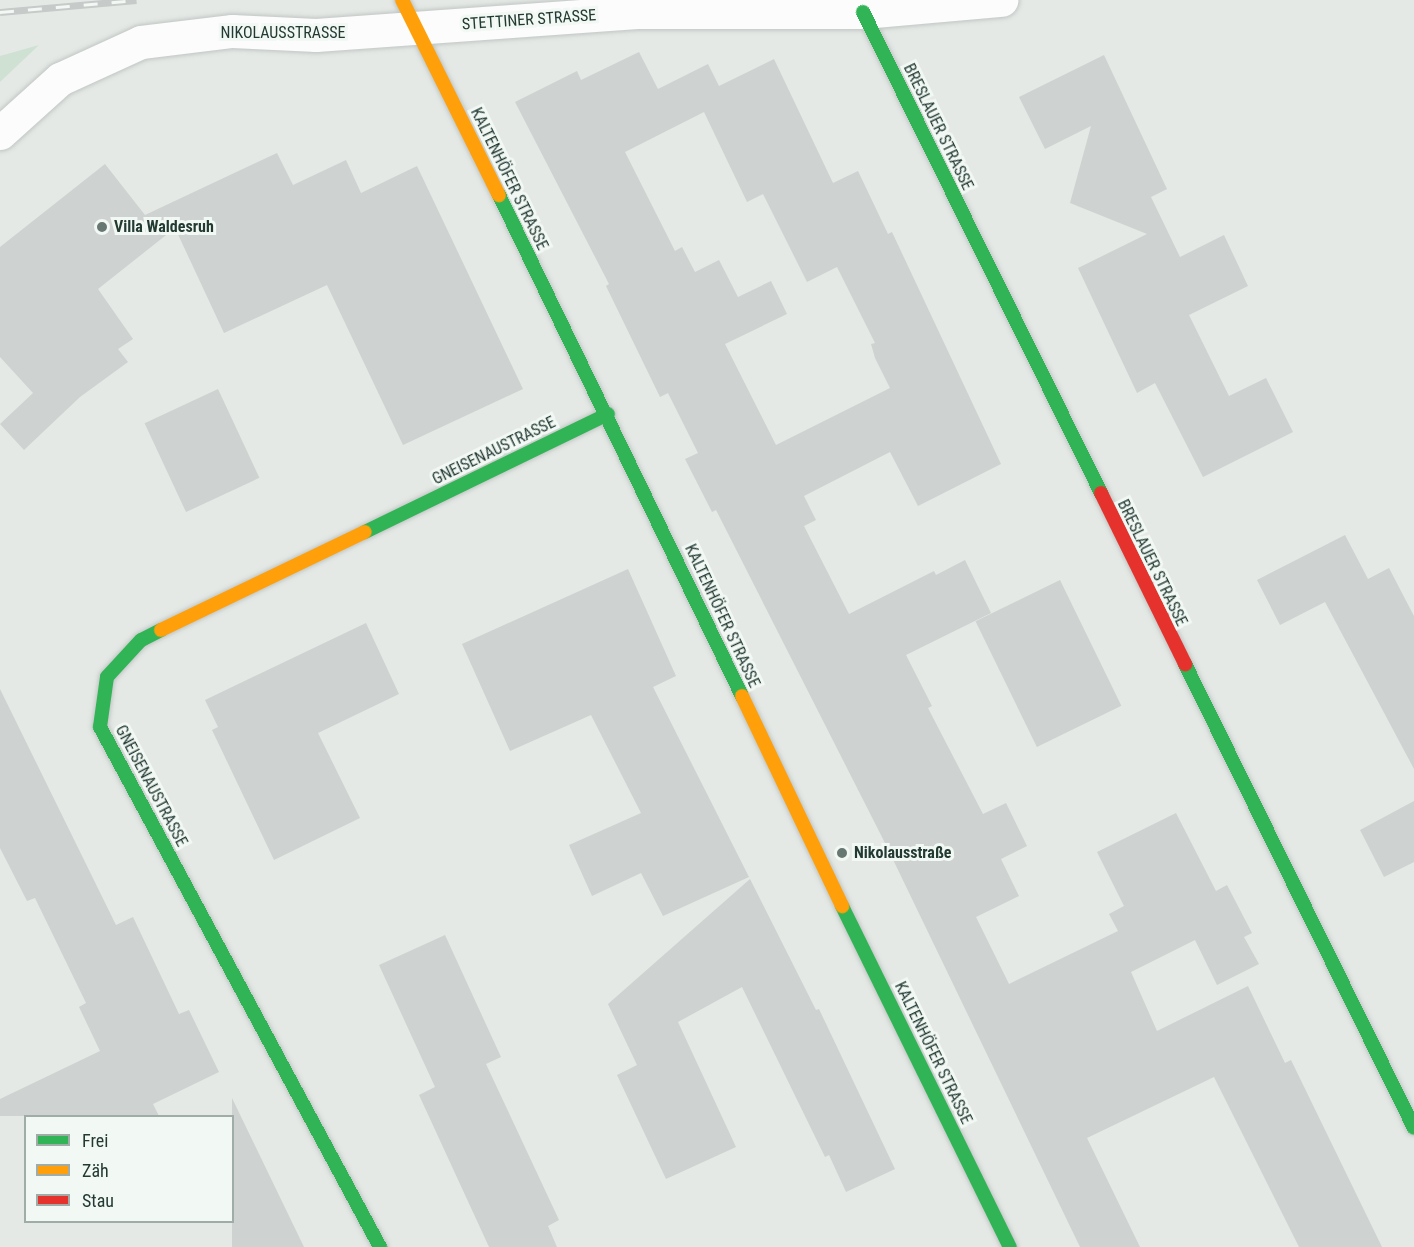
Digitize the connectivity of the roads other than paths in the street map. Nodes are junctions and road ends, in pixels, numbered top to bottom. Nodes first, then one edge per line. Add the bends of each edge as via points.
1 (402, 0) edge
2 (1001, 0) edge
3 (863, 12) junction
4 (416, 29) junction
5 (0, 134) edge
6 (608, 414) junction
7 (1414, 1128) edge
8 (380, 1247) edge
9 (1010, 1247) edge

1 - 4 street, KALTENHÖFER STRASSE
2 - 3 street, STETTINER STRASSE
3 - 4 street, STETTINER STRASSE via 640,12
3 - 7 street, BRESLAUER STRASSE
4 - 5 street, NIKOLAUSSTRASSE via 316,35 232,31 141,42 60,79
4 - 6 street, KALTENHÖFER STRASSE
6 - 8 street, GNEISENAUSTRASSE via 141,640 108,678 100,727
6 - 9 street, KALTENHÖFER STRASSE via 815,851

